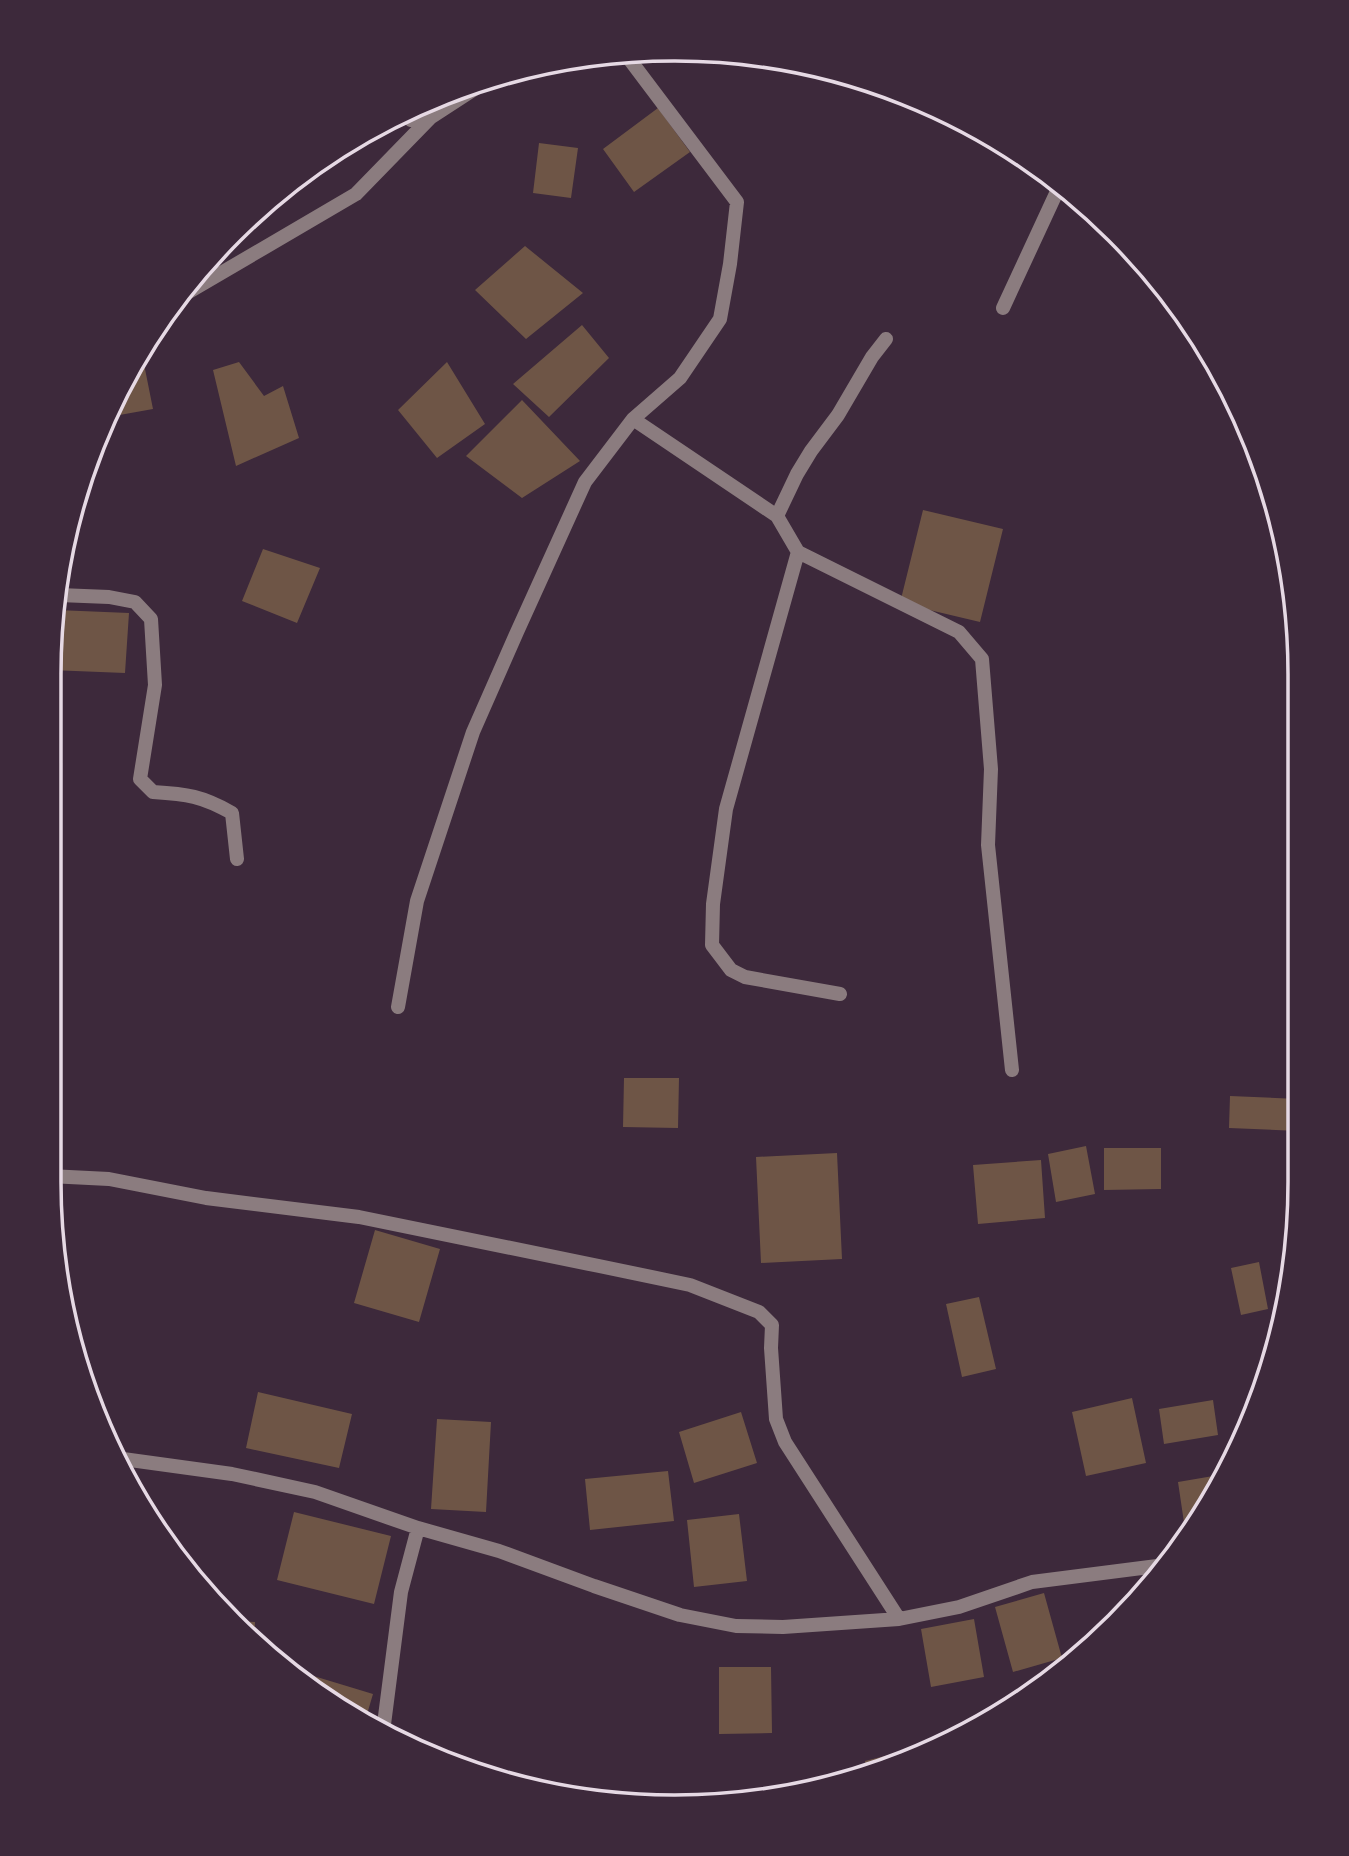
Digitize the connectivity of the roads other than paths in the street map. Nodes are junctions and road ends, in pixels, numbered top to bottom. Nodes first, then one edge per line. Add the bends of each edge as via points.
1 (632, 63) edge
2 (453, 103) edge
3 (1056, 194) edge
4 (201, 285) edge
5 (1003, 308) dead end
6 (886, 339) dead end
7 (633, 419) junction
8 (776, 516) junction
9 (798, 552) junction
10 (66, 596) edge
11 (237, 859) dead end
12 (840, 994) dead end
13 (398, 1007) dead end
14 (1012, 1070) dead end
15 (61, 1177) edge
16 (128, 1460) edge
17 (418, 1528) junction
18 (1151, 1567) edge
19 (899, 1619) junction
20 (384, 1722) edge

1 - 7 street via 737,202 720,319 680,378
2 - 4 street via 430,118 356,194
3 - 5 street
6 - 8 street via 811,451
7 - 8 street
7 - 13 street via 585,482 473,732 417,901
8 - 9 street
9 - 12 street via 726,809 712,945 731,970 745,977
9 - 14 street via 959,632 982,659 991,769 988,845
10 - 11 street via 135,602 151,619 155,685 140,779 153,792 209,800 232,813
15 - 19 street via 109,1179 206,1198 359,1217 690,1285 759,1312 772,1325 776,1419 785,1442
16 - 17 street via 232,1474 315,1492
17 - 19 street via 499,1551 680,1615 736,1626
17 - 20 street via 401,1592
18 - 19 street via 1032,1583 959,1607

